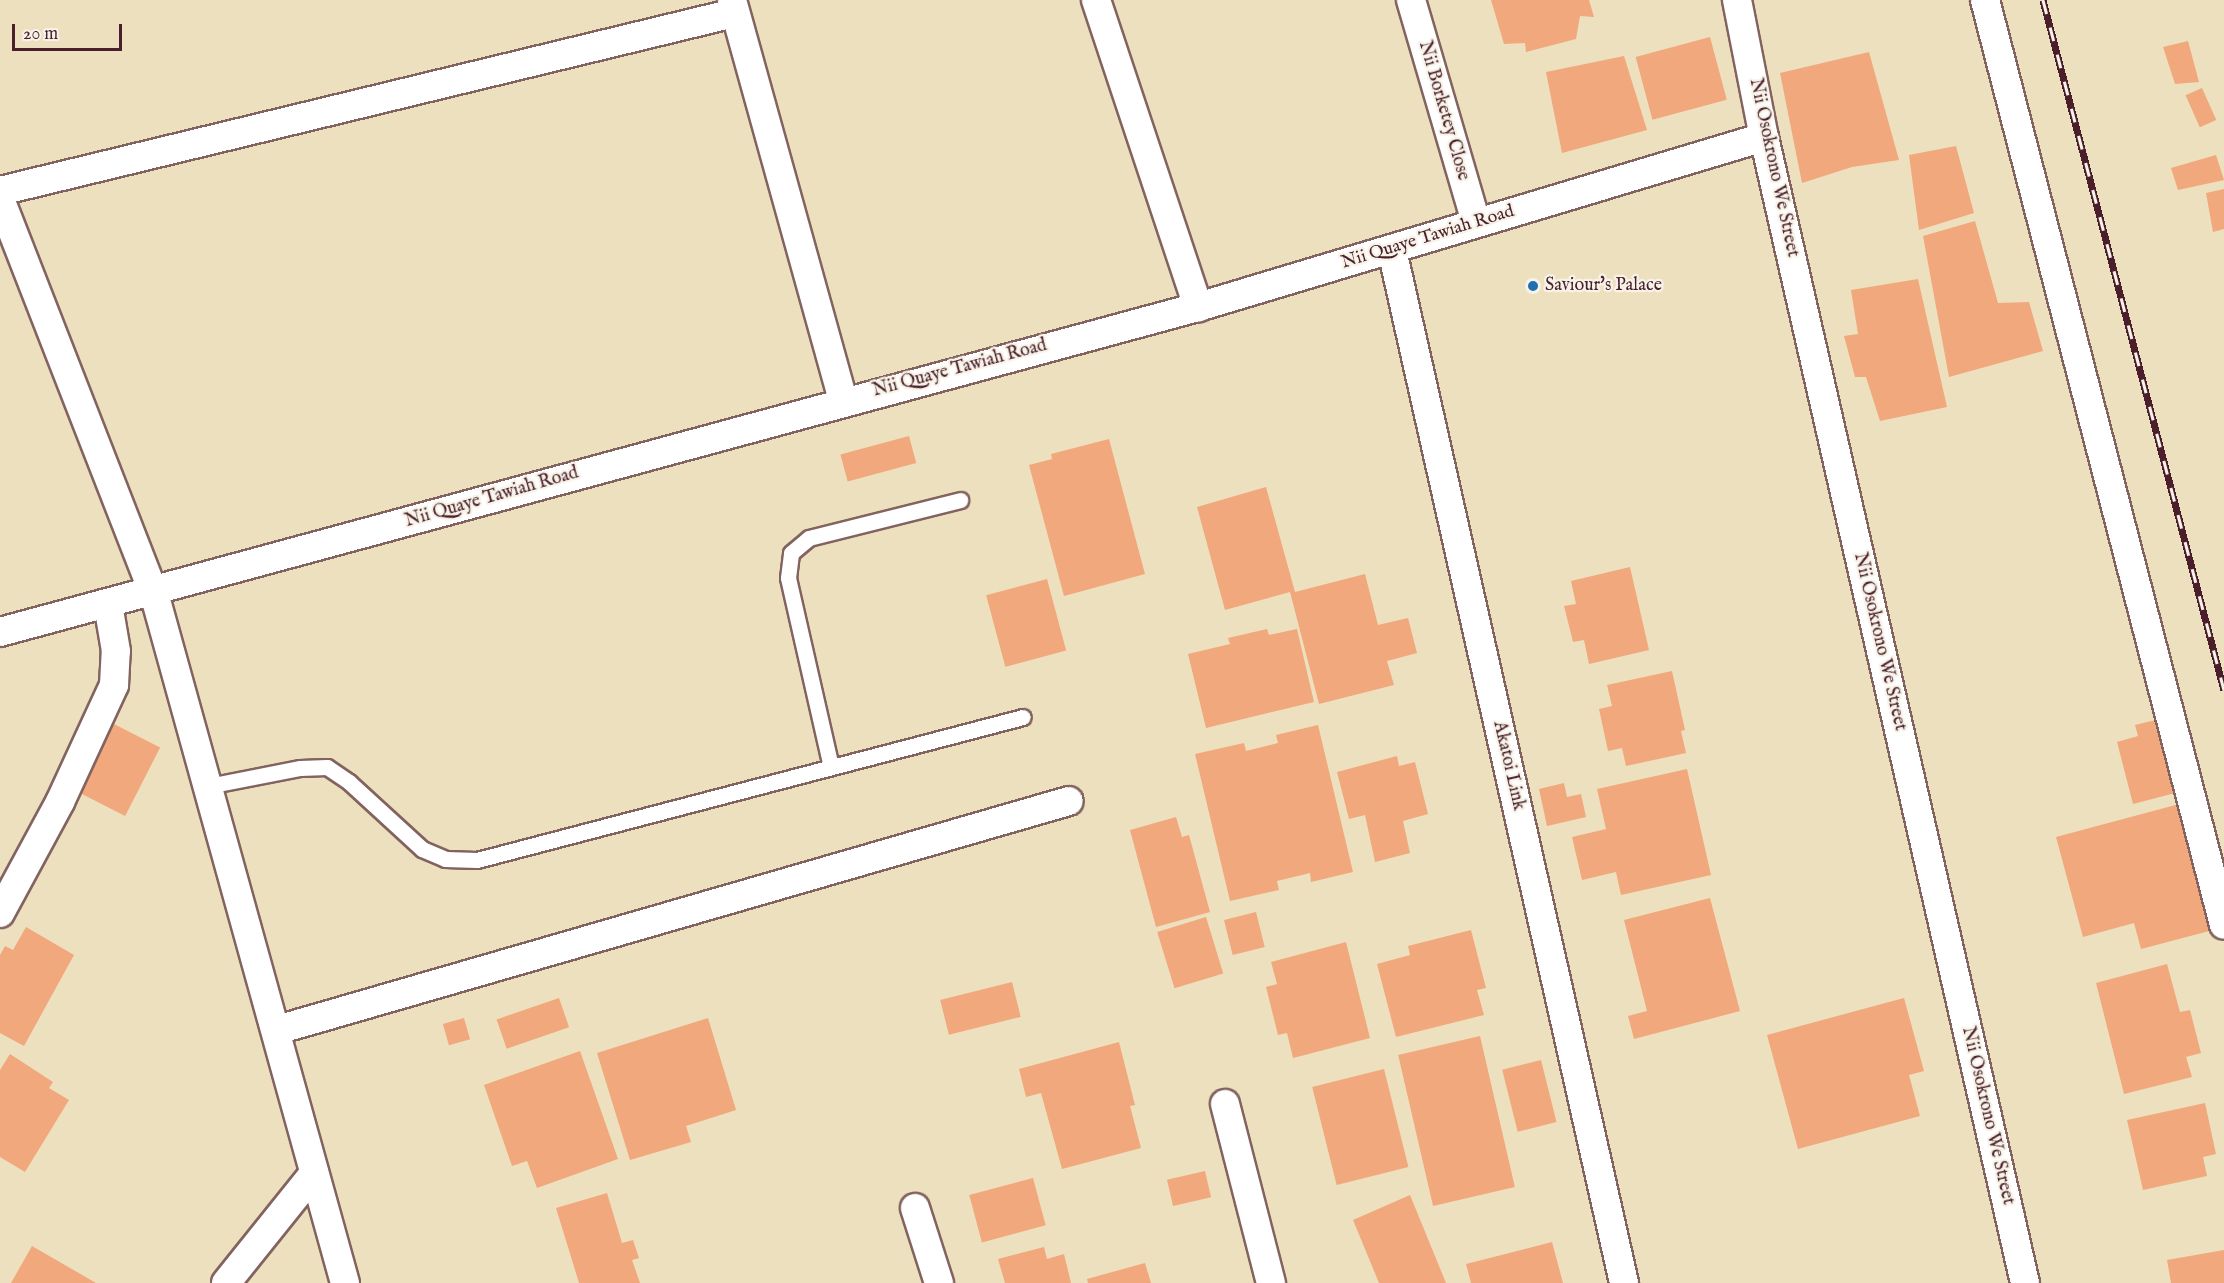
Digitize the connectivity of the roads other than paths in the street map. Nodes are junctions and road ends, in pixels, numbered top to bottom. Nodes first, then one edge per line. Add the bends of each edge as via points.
1 (1096, 0) edge
2 (1411, 0) edge
3 (1737, 0) edge
4 (1985, 0) edge
5 (733, 6) edge
6 (1764, 137) junction
7 (0, 191) edge
8 (0, 199) edge
9 (1476, 222) junction
10 (1392, 250) junction
11 (1198, 307) junction
12 (843, 401) junction
13 (960, 500) dead end
14 (154, 593) junction
15 (108, 604) junction
16 (0, 632) edge
17 (1023, 717) dead end
18 (831, 767) junction
19 (208, 786) junction
20 (1069, 801) dead end
21 (0, 913) edge
22 (2224, 925) edge
23 (277, 1030) junction
24 (1225, 1104) dead end
25 (314, 1173) junction
26 (915, 1208) dead end
27 (226, 1283) edge
28 (345, 1283) edge
29 (939, 1283) edge
30 (1271, 1283) edge
31 (1624, 1283) edge
32 (2025, 1283) edge

1 - 11 street
2 - 9 street, Nii Borketey Close
3 - 6 street, Nii Osokrono We Street
4 - 22 street
5 - 7 street
5 - 12 street
6 - 9 street, Nii Quaye Tawiah Road
6 - 32 street, Nii Osokrono We Street
8 - 14 street
9 - 10 street, Nii Quaye Tawiah Road
10 - 11 street, Nii Quaye Tawiah Road
10 - 31 street, Akatoi Link
11 - 12 street, Nii Quaye Tawiah Road
12 - 14 street, Nii Quaye Tawiah Road
13 - 18 lane via 809,538 791,554 788,578
14 - 15 street, Nii Quaye Tawiah Road
14 - 19 street
15 - 16 street, Nii Quaye Tawiah Road
15 - 21 street via 116,651 114,685 60,802
17 - 18 lane
18 - 19 lane via 477,860 445,859 422,849 349,782 327,767 300,768
19 - 23 street
20 - 23 street
23 - 25 street
24 - 30 street
25 - 27 street
25 - 28 street
26 - 29 street

